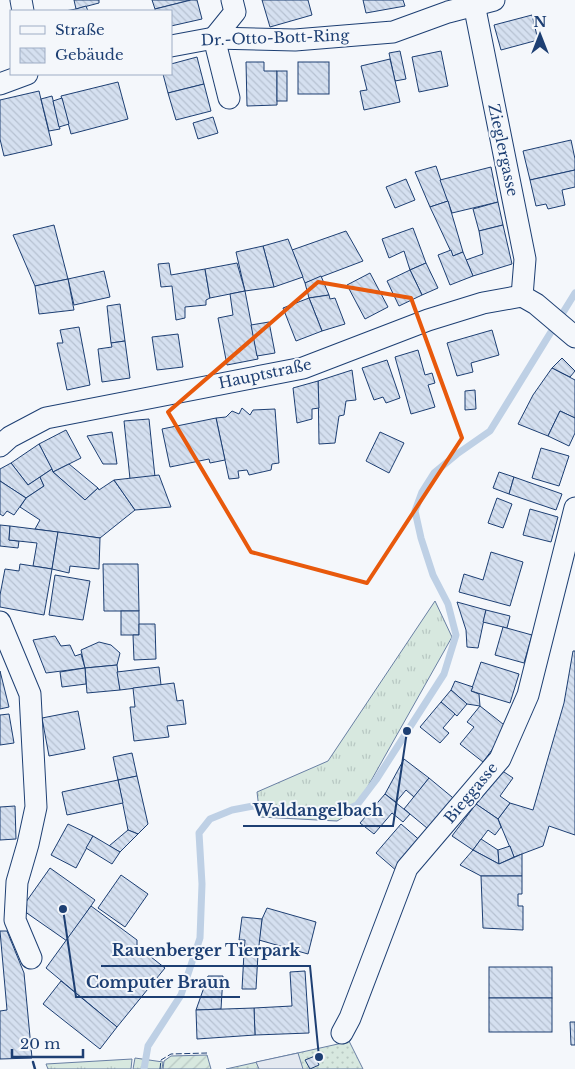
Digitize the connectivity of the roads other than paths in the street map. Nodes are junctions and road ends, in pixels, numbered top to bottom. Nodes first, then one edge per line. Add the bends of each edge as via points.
1 (232, 0) edge
2 (494, 0) edge
3 (474, 4) junction
4 (447, 6) edge
5 (214, 38) junction
6 (172, 46) edge
7 (24, 75) edge
8 (0, 84) edge
9 (229, 98) dead end
10 (529, 300) junction
11 (575, 337) edge
12 (0, 446) edge
13 (575, 508) edge
14 (0, 622) edge
15 (31, 958) dead end
16 (342, 1033) dead end

1 - 5 street via 235,12
2 - 3 street, Dr.-Otto-Bott-Ring
3 - 4 street, Dr.-Otto-Bott-Ring
3 - 10 street, Zieglergasse via 525,259
4 - 5 street, Dr.-Otto-Bott-Ring via 392,32 295,40
5 - 6 street, Dr.-Otto-Bott-Ring
5 - 9 street
7 - 8 street
10 - 11 street
10 - 12 street, Hauptstraße via 483,303 428,320 303,368 46,418
13 - 16 street, Bieggasse via 528,695 500,759 407,868
14 - 15 street via 30,694 36,807 17,882 15,920

